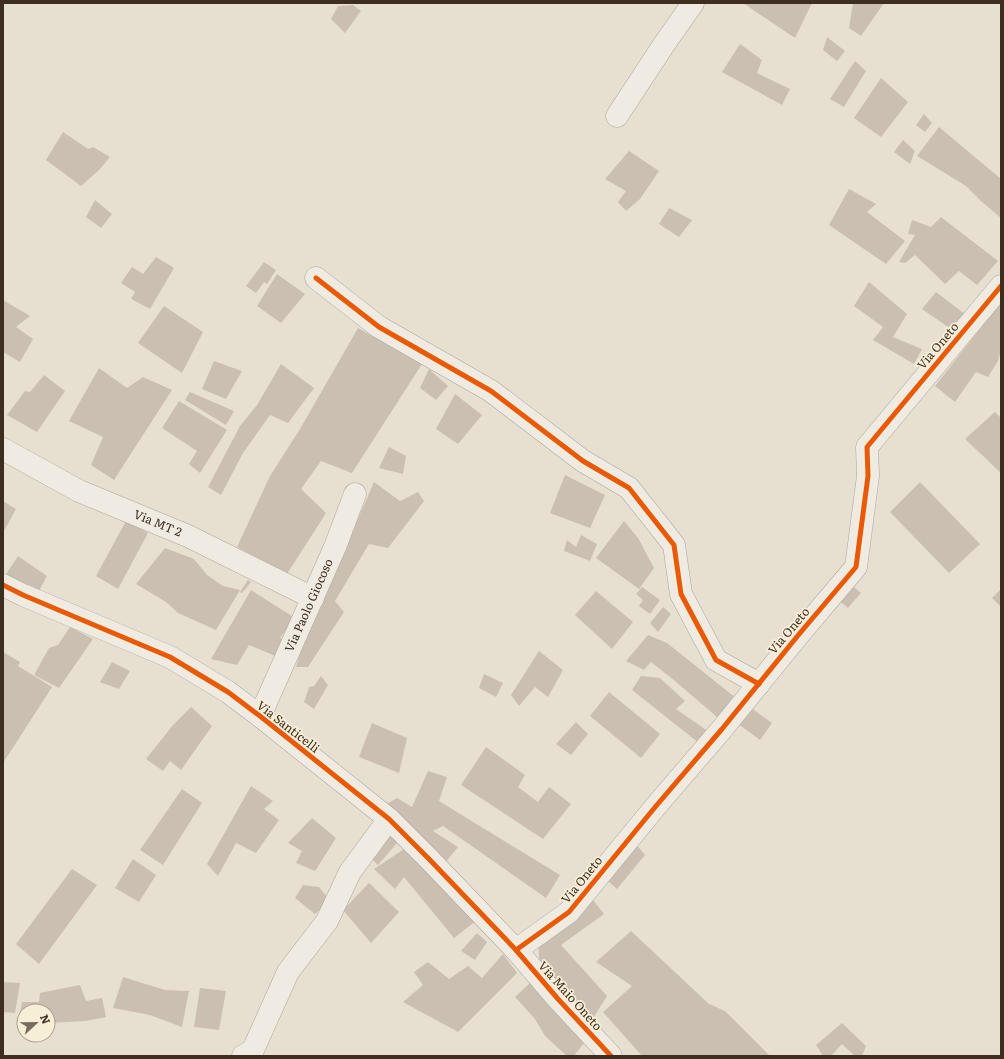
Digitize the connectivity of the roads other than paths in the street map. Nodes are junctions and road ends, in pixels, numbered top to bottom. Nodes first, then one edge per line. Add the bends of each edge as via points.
1 (693, 3) edge
2 (617, 116) dead end
3 (316, 278) dead end
4 (1001, 286) edge
5 (3, 449) edge
6 (355, 494) dead end
7 (3, 585) edge
8 (313, 598) junction
9 (759, 684) junction
10 (260, 716) junction
11 (389, 819) junction
12 (516, 950) junction
13 (243, 1056) edge
14 (611, 1056) edge

1 - 2 street
3 - 9 street via 379,327 491,391 583,461 629,488 674,545 681,594 716,660
4 - 9 street, Via Oneto via 867,447 868,476 856,567
5 - 8 street, Via MT 2 via 78,491 188,536
6 - 8 street, Via Paolo Giocoso
7 - 10 street, Via Santicelli via 170,657 228,692
8 - 10 street, Via Paolo Giocoso
9 - 12 street, Via Oneto via 569,912
10 - 11 street, Via Santicelli
11 - 12 street, Via Santicelli
11 - 13 street via 350,872 327,921 288,972 252,1050
12 - 14 street, Via Maio Oneto

